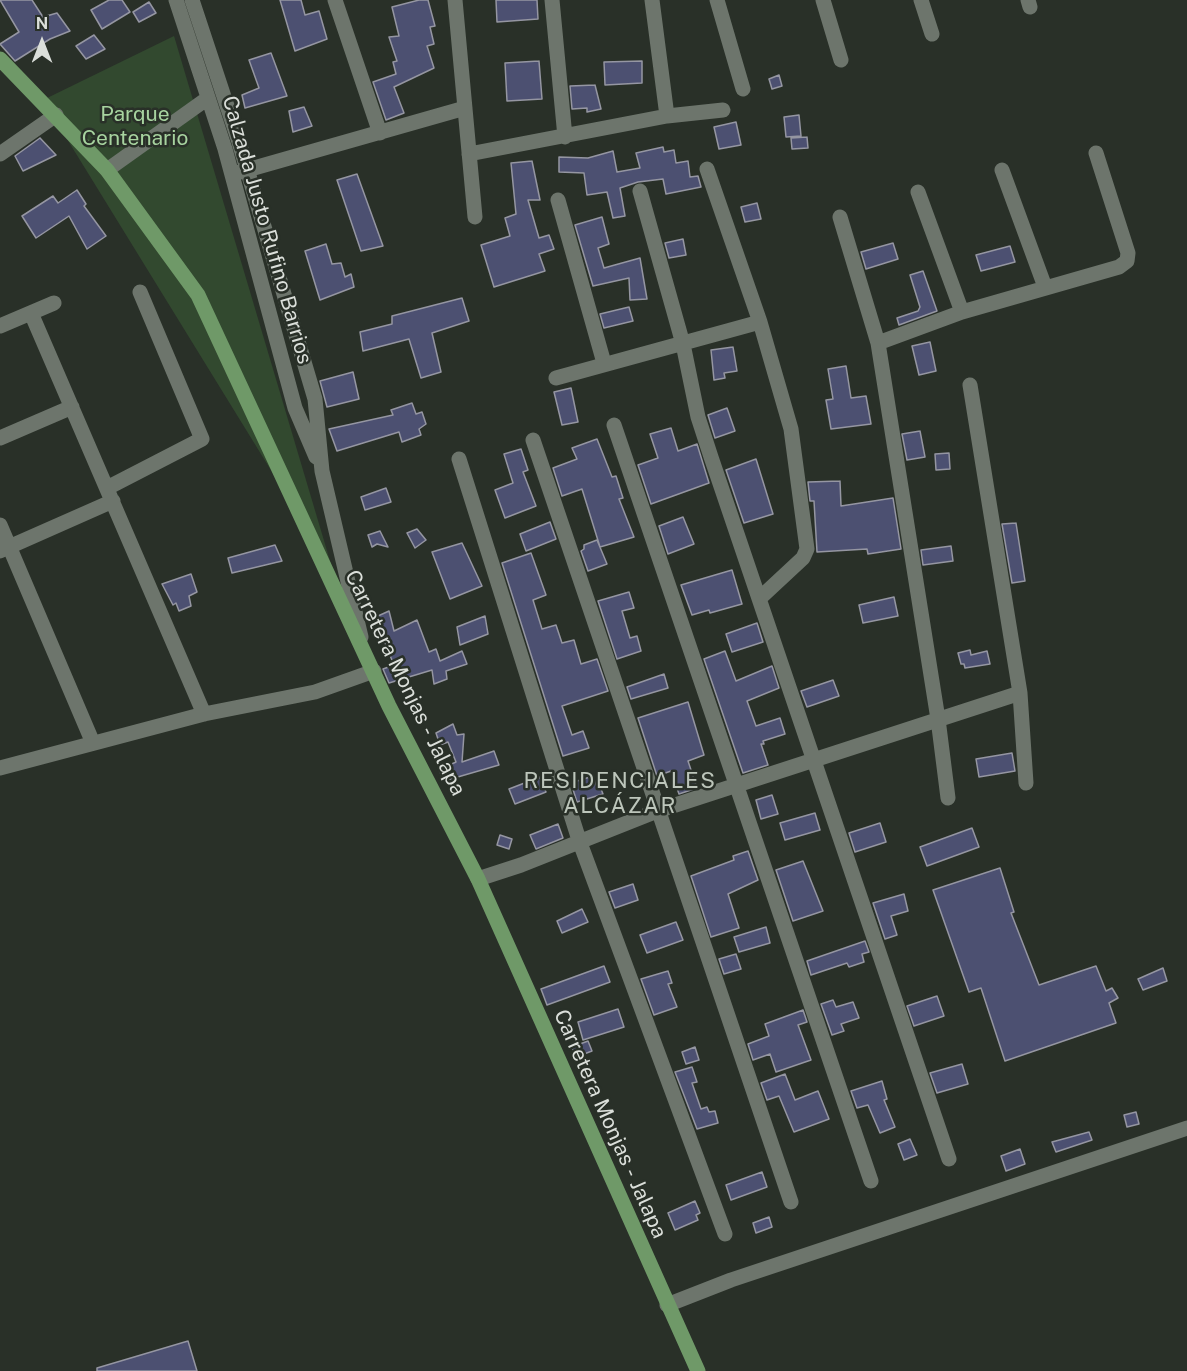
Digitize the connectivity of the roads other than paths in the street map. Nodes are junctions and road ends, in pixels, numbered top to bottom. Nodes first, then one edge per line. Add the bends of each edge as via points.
1 (176, 0) edge
2 (192, 0) edge
3 (335, 0) edge
4 (455, 0) edge
5 (552, 0) edge
6 (652, 0) edge
7 (823, 0) edge
8 (921, 0) edge
9 (720, 1) edge
10 (932, 34) dead end
11 (0, 59) edge
12 (841, 60) dead end
13 (743, 89) dead end
14 (208, 98) junction
15 (465, 108) junction
16 (723, 110) dead end
17 (56, 115) junction
18 (667, 116) junction
19 (380, 133) junction
20 (565, 137) junction
21 (1096, 153) dead end
22 (0, 154) edge
23 (469, 154) junction
24 (707, 169) dead end
25 (107, 170) junction
26 (247, 170) junction
27 (1002, 170) dead end
28 (232, 175) junction
29 (640, 191) dead end
30 (918, 192) dead end
31 (558, 200) dead end
32 (475, 217) dead end
33 (840, 217) dead end
34 (1045, 287) junction
35 (140, 292) dead end
36 (54, 303) dead end
37 (32, 312) junction
38 (962, 312) junction
39 (760, 322) junction
40 (0, 326) edge
41 (878, 343) junction
42 (683, 344) junction
43 (604, 363) junction
44 (556, 378) dead end
45 (970, 385) dead end
46 (72, 407) junction
47 (614, 425) dead end
48 (0, 438) edge
49 (533, 440) dead end
50 (459, 459) dead end
51 (322, 471) junction
52 (110, 495) junction
53 (0, 525) edge
54 (5, 549) edge
55 (760, 598) junction
56 (364, 648) junction
57 (374, 671) junction
58 (1020, 693) junction
59 (204, 714) junction
60 (938, 719) junction
61 (93, 743) junction
62 (814, 760) junction
63 (0, 768) edge
64 (1026, 783) dead end
65 (737, 786) junction
66 (948, 798) dead end
67 (657, 811) junction
68 (579, 840) junction
69 (478, 879) junction
70 (1187, 1128) edge
71 (949, 1159) dead end
72 (871, 1181) dead end
73 (791, 1202) dead end
74 (725, 1234) dead end
75 (667, 1305) junction
76 (698, 1371) edge

1 - 14 street, Calzada Justo Rufino Barrios
2 - 26 street, Calzada Justo Rufino Barrios
3 - 19 street
4 - 15 street
5 - 20 street
6 - 18 street
7 - 12 street
8 - 10 street
9 - 13 street
11 - 17 main road, Carretera Monjas - Jalapa
14 - 25 street
14 - 28 street, Calzada Justo Rufino Barrios
15 - 19 street
15 - 23 street
16 - 18 street
17 - 22 street
17 - 25 main road, Carretera Monjas - Jalapa
18 - 20 street
19 - 26 street
20 - 23 street
21 - 34 street via 1128,253 1127,261 1119,267
23 - 32 street
24 - 39 street
25 - 56 main road, Carretera Monjas - Jalapa via 198,295
26 - 28 street
26 - 51 street, Calzada Justo Rufino Barrios via 315,399
27 - 34 street
28 - 51 street, Calzada Justo Rufino Barrios via 295,408
29 - 42 street
30 - 38 street
31 - 43 street
33 - 41 street
34 - 38 street
35 - 52 street via 202,439
36 - 37 street
37 - 40 street
37 - 46 street
38 - 41 street
39 - 42 street
39 - 55 street via 791,429 807,549 804,558
41 - 60 street
42 - 43 street
42 - 55 street via 698,417
43 - 44 street
45 - 58 street
46 - 48 street
46 - 52 street
47 - 65 street
49 - 67 street
50 - 68 street
51 - 56 street, Calzada Justo Rufino Barrios
52 - 54 street
52 - 59 street
53 - 54 street
54 - 61 street
55 - 62 street
56 - 57 main road, Carretera Monjas - Jalapa
57 - 59 street via 315,692
57 - 69 main road, Carretera Monjas - Jalapa
58 - 60 street
58 - 64 street
59 - 61 street
60 - 62 street
60 - 66 street
61 - 63 street
62 - 65 street
62 - 71 street
65 - 67 street
65 - 72 street
67 - 68 street
67 - 73 street
68 - 69 street
68 - 74 street
69 - 75 main road, Carretera Monjas - Jalapa
70 - 75 street
75 - 76 main road, Carretera Monjas - Jalapa

